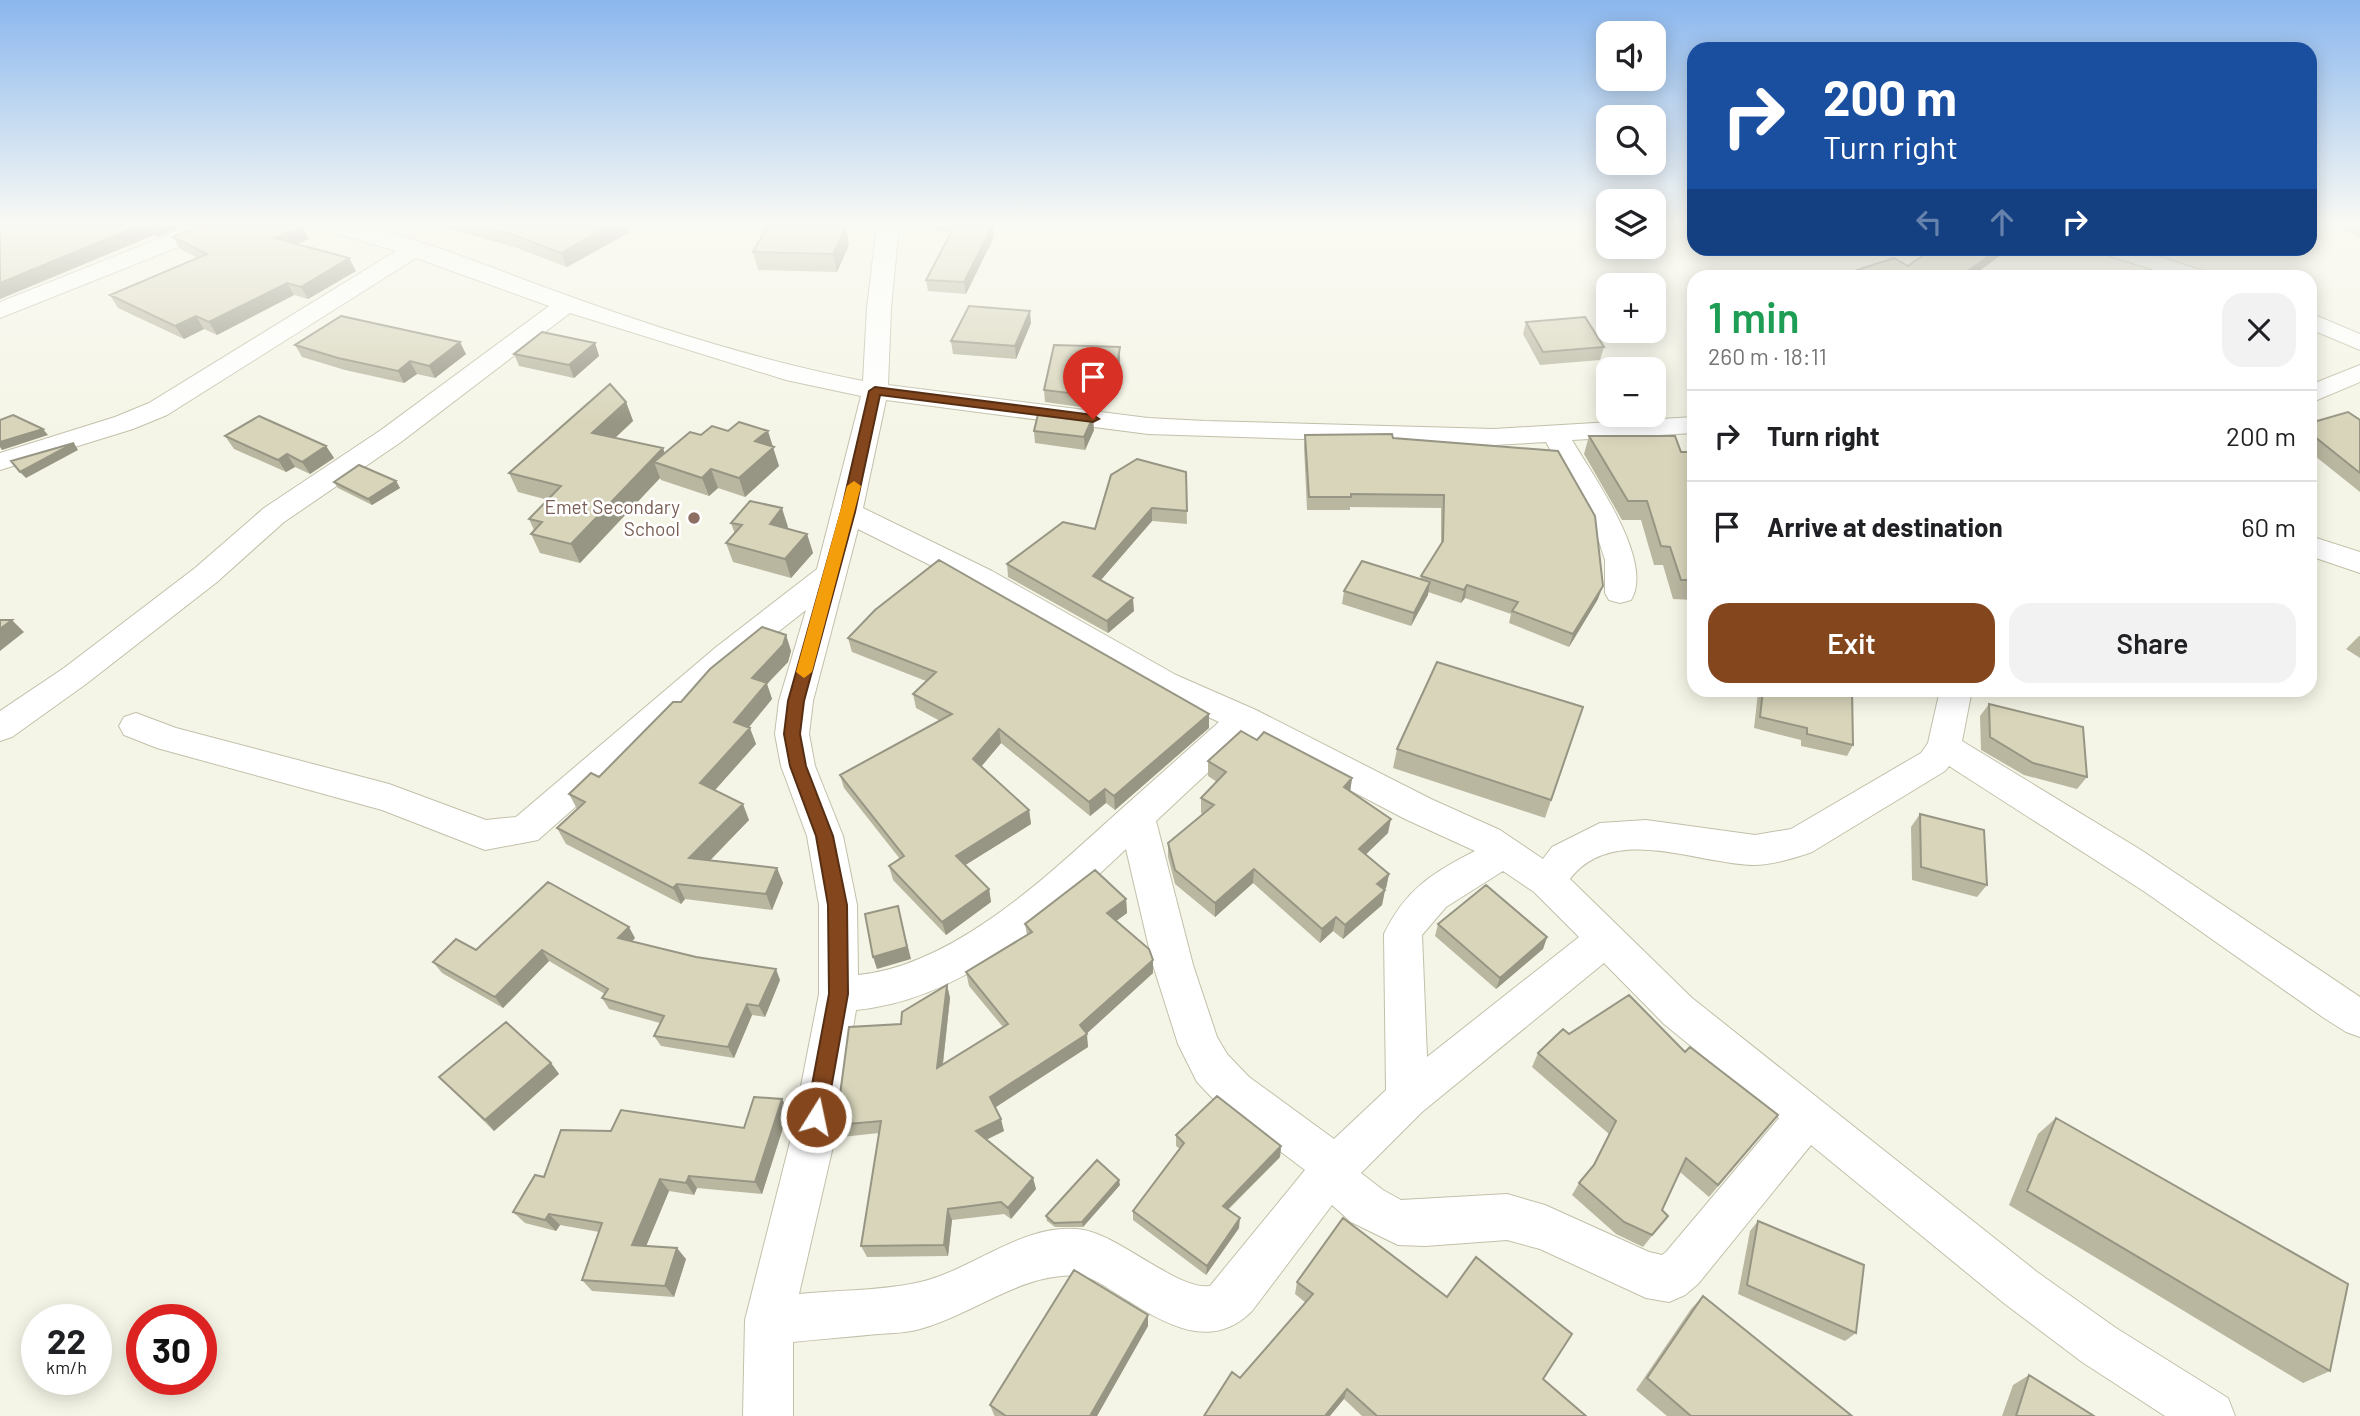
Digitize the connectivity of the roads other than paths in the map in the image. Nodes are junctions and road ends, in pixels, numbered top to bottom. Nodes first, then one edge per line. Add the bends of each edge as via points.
1 (49, 291) edge
2 (348, 291) edge
3 (533, 291) edge
4 (881, 291) edge
5 (567, 303) junction
6 (0, 311) edge
7 (2317, 323) edge
8 (2360, 343) edge
9 (2360, 373) edge
10 (875, 391) junction
11 (2317, 392) edge
12 (1687, 425) edge
13 (1554, 433) junction
14 (5, 458) edge
15 (848, 512) junction
16 (2317, 548) edge
17 (2360, 563) edge
18 (832, 573) junction
19 (1620, 593) dead end
20 (1955, 697) edge
21 (1244, 719) junction
22 (136, 726) dead end
23 (0, 728) edge
24 (1944, 747) junction
25 (1137, 818) junction
26 (1505, 852) junction
27 (1547, 881) junction
28 (1605, 939) junction
29 (839, 994) junction
30 (2360, 1019) edge
31 (1407, 1098) junction
32 (1808, 1116) junction
33 (1333, 1171) junction
34 (769, 1320) junction
35 (768, 1416) edge
36 (2210, 1416) edge

1 - 6 street
2 - 14 street via 158,409
3 - 5 street
4 - 10 street
5 - 10 street via 795,374
5 - 23 street via 391,436 274,515 184,592
7 - 8 street
9 - 11 street
10 - 13 street via 1182,428 1494,437
10 - 15 street
12 - 13 street
13 - 19 street via 1611,532 1620,560
15 - 18 street
15 - 21 street via 981,578 1164,683
16 - 17 street
18 - 22 street via 726,656 525,830 485,835 389,798
18 - 29 street via 796,701 792,734 798,766 825,836 838,905
20 - 24 street
21 - 25 street
21 - 26 street
24 - 27 street via 1933,762 1800,842 1755,850 1646,835 1600,838 1565,858
24 - 30 street via 2191,902
25 - 29 street via 1052,895 993,938 914,981 883,990
25 - 33 street via 1173,965 1199,1044 1212,1068
26 - 27 street
26 - 31 street via 1424,901 1410,916 1403,934
27 - 28 street
28 - 31 street
28 - 32 street via 1678,1011
29 - 34 street via 812,1142
31 - 33 street
32 - 33 street via 1669,1279 1646,1275 1545,1228 1507,1217 1398,1222 1367,1206
32 - 36 street via 2021,1288
33 - 34 street via 1235,1294 1217,1309 1195,1311 1086,1253 1056,1252 934,1303
34 - 35 street

